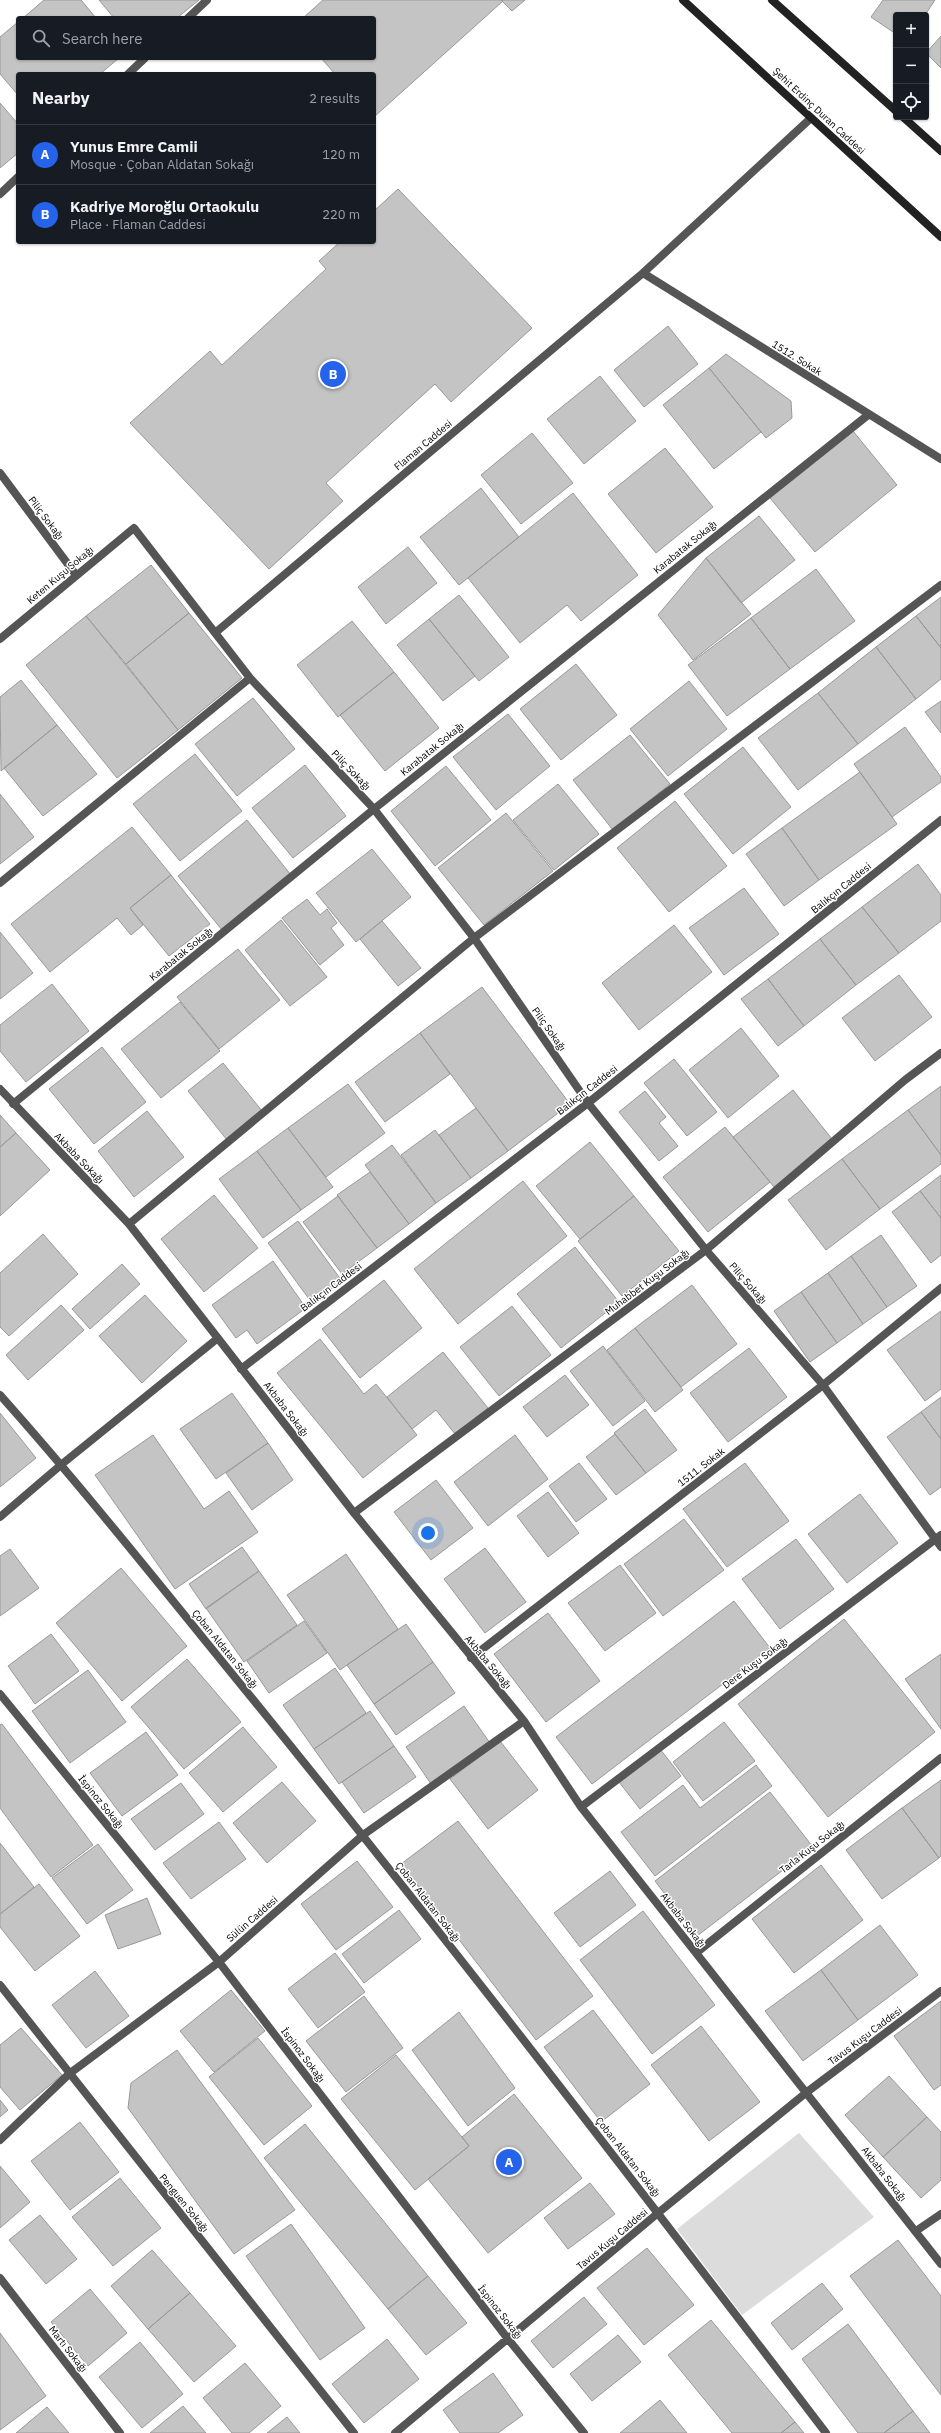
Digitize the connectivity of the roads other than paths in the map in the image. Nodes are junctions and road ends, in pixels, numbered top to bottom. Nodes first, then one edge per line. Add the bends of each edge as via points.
1 (207, 0) edge
2 (683, 0) edge
3 (772, 0) edge
4 (190, 16) edge
5 (143, 60) edge
6 (130, 72) edge
7 (893, 108) edge
8 (811, 118) junction
9 (906, 120) edge
10 (941, 151) edge
11 (16, 179) edge
12 (0, 194) edge
13 (941, 237) edge
14 (643, 273) junction
15 (868, 415) junction
16 (941, 459) edge
17 (0, 473) edge
18 (134, 528) joint
19 (76, 575) junction
20 (941, 585) edge
21 (215, 633) junction
22 (0, 639) edge
23 (250, 678) junction
24 (374, 809) junction
25 (941, 820) edge
26 (0, 883) edge
27 (474, 938) junction
28 (941, 1053) edge
29 (0, 1089) edge
30 (588, 1103) junction
31 (13, 1104) junction
32 (129, 1224) junction
33 (706, 1250) junction
34 (941, 1288) edge
35 (218, 1338) junction
36 (241, 1369) junction
37 (822, 1385) junction
38 (0, 1395) edge
39 (62, 1464) junction
40 (354, 1513) junction
41 (0, 1517) edge
42 (938, 1537) edge
43 (941, 1547) edge
44 (471, 1658) junction
45 (0, 1694) edge
46 (524, 1721) junction
47 (941, 1758) edge
48 (581, 1806) junction
49 (363, 1834) junction
50 (696, 1953) junction
51 (219, 1962) junction
52 (0, 1985) edge
53 (941, 1991) edge
54 (69, 2074) junction
55 (807, 2092) junction
56 (0, 2140) edge
57 (658, 2213) junction
58 (941, 2214) edge
59 (916, 2231) junction
60 (941, 2264) edge
61 (0, 2278) edge
62 (508, 2339) junction
63 (120, 2433) edge
64 (354, 2433) edge
65 (395, 2433) edge
66 (584, 2433) edge
67 (826, 2433) edge

1 - 4 street
2 - 8 main road, Şehit Erdinç Duran Caddesi
3 - 7 main road
5 - 6 street
8 - 13 main road, Şehit Erdinç Duran Caddesi
8 - 14 street, Flaman Caddesi
9 - 10 main road
11 - 12 street
14 - 15 street, 1512. Sokak
14 - 21 street, Flaman Caddesi
15 - 16 street, 1512. Sokak
15 - 24 street, Karabatak Sokağı
17 - 19 street, Piliç Sokağı
18 - 19 street, Keten Kuşu Sokağı
18 - 21 street, Piliç Sokağı
19 - 22 street, Keten Kuşu Sokağı
20 - 27 street
21 - 23 street, Piliç Sokağı
23 - 24 street, Piliç Sokağı
23 - 26 street
24 - 27 street, Piliç Sokağı
24 - 31 street, Karabatak Sokağı
25 - 30 street, Balıkçın Caddesi
27 - 30 street, Piliç Sokağı
27 - 32 street
28 - 33 street, Muhabbet Kuşu Sokağı via 905,1080
29 - 31 street, Akbaba Sokağı
30 - 33 street, Piliç Sokağı
30 - 36 street, Balıkçın Caddesi
31 - 32 street, Akbaba Sokağı
32 - 35 street, Akbaba Sokağı
33 - 37 street, Piliç Sokağı
33 - 40 street, Muhabbet Kuşu Sokağı
34 - 37 street, 1511. Sokak
35 - 36 street, Akbaba Sokağı
35 - 39 street
36 - 40 street, Akbaba Sokağı
37 - 42 street, Piliç Sokağı
37 - 44 street, 1511. Sokak
38 - 39 street, Çoban Aldatan Sokağı
39 - 41 street
39 - 49 street, Çoban Aldatan Sokağı
40 - 44 street, Akbaba Sokağı
42 - 43 street, Piliç Sokağı
42 - 48 street, Dere Kuşu Sokağı
44 - 46 street, Akbaba Sokağı
45 - 51 street, İspinoz Sokağı
46 - 48 street, Akbaba Sokağı
46 - 49 street, Sülün Caddesi
47 - 50 street, Tarla Kuşu Sokağı
48 - 50 street, Akbaba Sokağı
49 - 51 street, Sülün Caddesi
49 - 57 street, Çoban Aldatan Sokağı
50 - 55 street, Akbaba Sokağı
51 - 54 street, Sülün Caddesi
51 - 62 street, İspinoz Sokağı
52 - 54 street, Penguen Sokağı
53 - 55 street, Tavus Kuşu Caddesi
54 - 56 street, Sülün Caddesi
54 - 64 street, Penguen Sokağı
55 - 57 street, Tavus Kuşu Caddesi
55 - 59 street, Akbaba Sokağı
57 - 62 street, Tavus Kuşu Caddesi
57 - 67 street, Çoban Aldatan Sokağı
58 - 59 street
59 - 60 street, Akbaba Sokağı
61 - 63 street, Martı Sokağı
62 - 65 street, Tavus Kuşu Caddesi
62 - 66 street, İspinoz Sokağı

